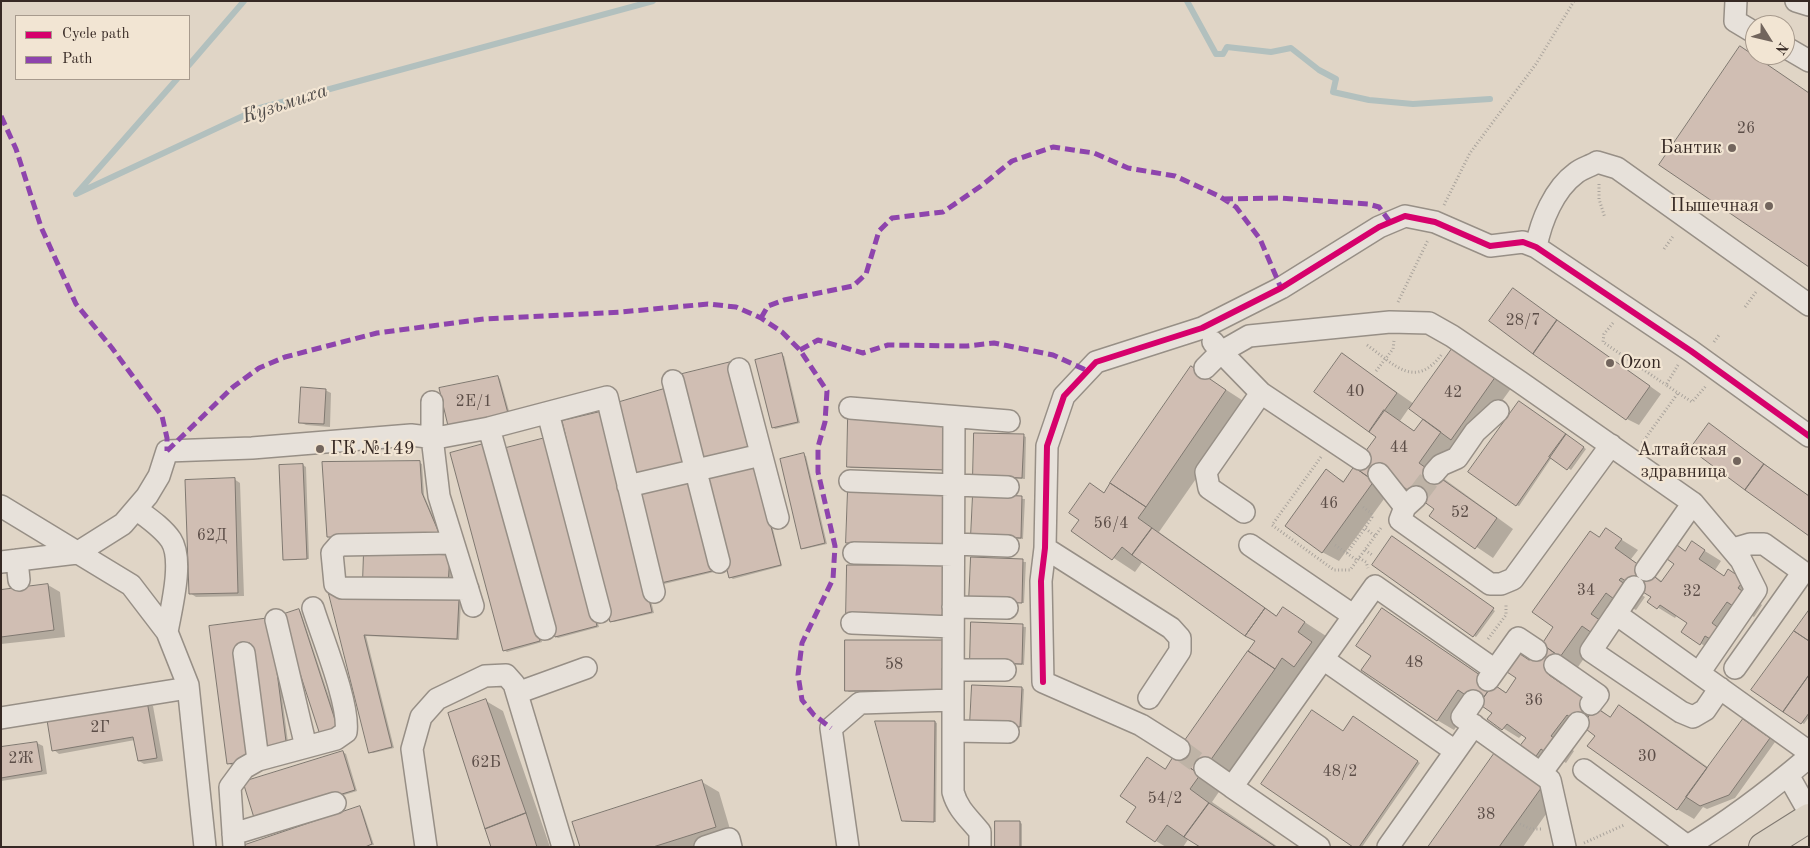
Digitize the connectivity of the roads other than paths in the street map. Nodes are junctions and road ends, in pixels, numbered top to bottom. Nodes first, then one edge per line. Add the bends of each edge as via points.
1 (1736, 1) edge
2 (1796, 1) edge
3 (1809, 5) edge
4 (1745, 27) edge
5 (1795, 53) edge
6 (1809, 61) edge
7 (1536, 247) junction
8 (1809, 305) edge
9 (1202, 328) junction
10 (1221, 352) junction
11 (1205, 368) dead end
12 (739, 369) dead end
13 (673, 381) dead end
14 (1261, 393) junction
15 (432, 402) dead end
16 (850, 408) dead end
17 (1498, 411) dead end
18 (548, 413) junction
19 (954, 417) junction
20 (1008, 421) dead end
21 (489, 428) junction
22 (1809, 436) edge
23 (432, 437) junction
24 (1611, 445) junction
25 (761, 456) junction
26 (1360, 459) dead end
27 (696, 471) junction
28 (1434, 473) tunnel mouth
29 (1379, 474) dead end
30 (850, 481) dead end
31 (954, 484) junction
32 (628, 486) junction
33 (1008, 487) dead end
34 (1693, 503) junction
35 (1, 506) edge
36 (136, 509) junction
37 (1244, 512) dead end
38 (778, 518) dead end
39 (454, 543) junction
40 (1250, 545) dead end
41 (1008, 546) dead end
42 (1046, 548) junction
43 (1733, 549) junction
44 (954, 550) junction
45 (76, 553) junction
46 (854, 553) dead end
47 (719, 562) dead end
48 (13, 567) edge
49 (654, 592) dead end
50 (314, 608) dead end
51 (1006, 608) dead end
52 (600, 612) dead end
53 (1616, 614) junction
54 (1354, 616) junction
55 (953, 617) junction
56 (276, 620) dead end
57 (852, 623) dead end
58 (545, 629) dead end
59 (167, 632) junction
60 (1536, 650) dead end
61 (244, 654) dead end
62 (1323, 659) junction
63 (1555, 665) dead end
64 (586, 668) dead end
65 (1735, 668) dead end
66 (953, 670) junction
67 (1005, 670) dead end
68 (1699, 673) junction
69 (188, 688) junction
70 (1720, 688) junction
71 (517, 693) junction
72 (1149, 698) dead end
73 (953, 700) junction
74 (1473, 701) dead end
75 (1591, 704) dead end
76 (1, 718) edge
77 (1578, 723) dead end
78 (1474, 725) junction
79 (954, 731) junction
80 (1008, 732) dead end
81 (306, 747) junction
82 (1179, 750) tunnel mouth
83 (1455, 751) junction
84 (1809, 752) edge
85 (1809, 757) edge
86 (258, 760) junction
87 (1205, 768) tunnel mouth
88 (1584, 770) dead end
89 (1541, 773) junction
90 (1788, 775) junction
91 (1232, 787) junction
92 (335, 803) dead end
93 (1809, 812) edge
94 (1809, 818) edge
95 (233, 840) edge
96 (1686, 846) edge
97 (206, 847) edge
98 (426, 847) edge
99 (564, 847) edge
100 (705, 847) edge
101 (731, 847) edge
102 (848, 847) edge
103 (980, 847) edge
104 (1320, 847) edge
105 (1388, 847) edge
106 (1565, 847) edge
107 (1763, 847) edge

1 - 4 street via 1735,21
2 - 3 street
5 - 6 street
7 - 8 street via 1540,224 1562,187 1576,172 1597,162 1617,168
7 - 9 street via 1522,242 1490,246 1435,222 1405,216 1379,228 1281,288
7 - 22 street via 1691,351
9 - 10 street
9 - 42 street via 1096,362 1064,396 1047,446
10 - 11 street
10 - 14 street
10 - 24 street via 1249,336 1342,327 1394,313 1429,323 1454,337
12 - 25 street
13 - 27 street
14 - 26 street
14 - 37 street via 1206,472 1209,488
15 - 23 street
16 - 19 street
17 - 28 street via 1475,432 1457,458 1441,465
18 - 21 street
18 - 32 street via 607,397
18 - 52 street
19 - 20 street
19 - 31 street
21 - 23 street
21 - 58 street
23 - 36 street via 411,435 252,448 167,451 159,476
23 - 39 street via 439,496
24 - 29 street via 1513,579 1501,584 1490,584 1405,525 1400,520 1411,502
24 - 34 street
25 - 27 street
25 - 38 street
27 - 32 street
27 - 47 street
30 - 31 street
31 - 33 street
31 - 44 street
32 - 49 street
34 - 43 street
34 - 53 street
35 - 45 street
36 - 45 street via 123,524
36 - 59 street via 172,542 177,564
39 - 39 street via 470,597 342,588 335,584 332,553 338,545
40 - 54 street
41 - 44 street
42 - 72 street via 1170,628 1180,638 1180,651
42 - 82 street via 1041,581 1043,682 1141,725
43 - 65 street via 1764,544 1803,572
43 - 68 street via 1756,590
44 - 46 street
44 - 55 street
45 - 48 street
45 - 59 street via 131,585
50 - 81 street via 347,721 346,732 336,739
51 - 55 street
53 - 68 street
53 - 70 street via 1591,651 1693,717 1705,710
54 - 60 street via 1374,586 1475,656 1491,675 1518,638
54 - 62 street
55 - 57 street
55 - 66 street
56 - 81 street
59 - 69 street
61 - 86 street
62 - 83 street
62 - 91 street
63 - 75 street via 1598,695
64 - 71 street
66 - 67 street
66 - 73 street
68 - 70 street
69 - 76 street
69 - 97 street
70 - 84 street
71 - 98 street via 506,675 484,676 437,699 421,717 412,749
71 - 99 street
73 - 79 street
73 - 102 street via 860,703 831,728
74 - 78 street via 1462,717
77 - 89 street
78 - 83 street
78 - 89 street
79 - 80 street
79 - 103 street via 953,792 962,814 980,832
81 - 86 street
83 - 105 street
85 - 90 street
86 - 95 street via 244,768 230,787
87 - 91 street
88 - 96 street
89 - 106 street via 1550,780
90 - 93 street
90 - 96 street via 1719,828
91 - 104 street
92 - 95 street
94 - 107 main road
100 - 101 street via 729,839

